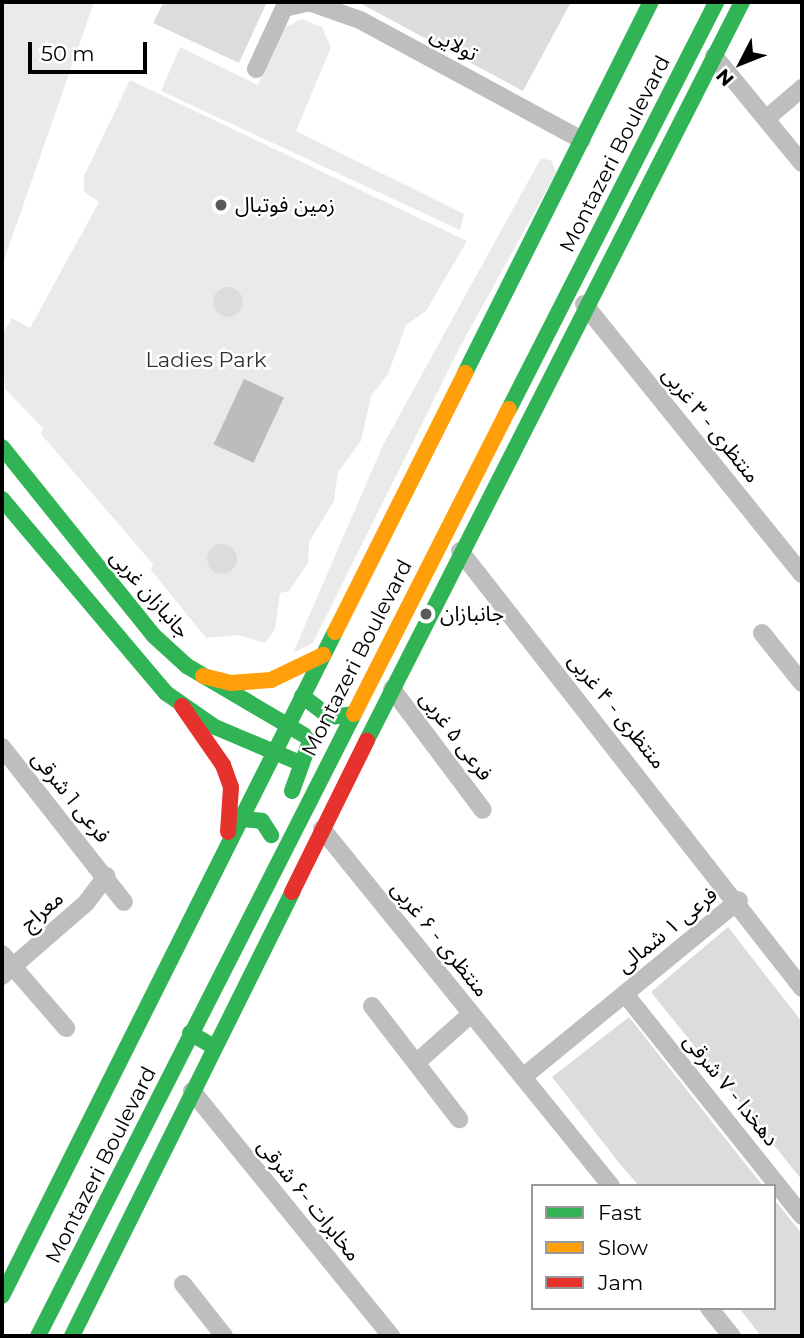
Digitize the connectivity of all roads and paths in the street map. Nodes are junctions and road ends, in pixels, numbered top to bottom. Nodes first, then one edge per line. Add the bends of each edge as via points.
1 (651, 2) edge
2 (716, 2) edge
3 (742, 2) edge
4 (715, 56) junction
5 (256, 69) dead end
6 (802, 89) edge
7 (766, 119) junction
8 (583, 140) junction
9 (802, 163) edge
10 (584, 304) junction
11 (2, 447) edge
12 (4, 503) edge
13 (460, 551) junction
14 (802, 574) edge
15 (762, 633) dead end
16 (325, 653) junction
17 (187, 666) junction
18 (799, 673) edge
19 (203, 676) junction
20 (392, 689) junction
21 (302, 696) junction
22 (182, 706) junction
23 (353, 713) junction
24 (289, 723) junction
25 (215, 727) junction
26 (310, 741) junction
27 (2, 747) edge
28 (273, 752) junction
29 (326, 763) junction
30 (306, 764) junction
31 (483, 810) dead end
32 (241, 819) junction
33 (322, 829) junction
34 (271, 835) junction
35 (225, 851) junction
36 (260, 855) dead end
37 (106, 876) junction
38 (739, 901) junction
39 (124, 902) dead end
40 (235, 905) dead end
41 (227, 955) junction
42 (5, 965) edge
43 (802, 988) edge
44 (625, 994) junction
45 (372, 1006) dead end
46 (471, 1014) junction
47 (66, 1028) dead end
48 (190, 1033) junction
49 (214, 1047) junction
50 (416, 1063) junction
51 (523, 1077) junction
52 (192, 1091) junction
53 (459, 1119) dead end
54 (609, 1184) edge
55 (802, 1216) edge
56 (183, 1284) dead end
57 (2, 1296) edge
58 (711, 1310) edge
59 (38, 1336) edge
60 (72, 1336) edge
61 (224, 1336) edge
62 (391, 1336) edge
63 (732, 1336) edge

1 - 8 main road, Montazeri Boulevard
2 - 23 main road, Montazeri Boulevard
3 - 4 main road, Montazeri Boulevard
4 - 7 street
4 - 10 main road, Montazeri Boulevard
5 - 8 street, تولایی via 285,8 309,2 359,20
6 - 7 street
7 - 9 street
8 - 16 main road, Montazeri Boulevard
10 - 13 main road, Montazeri Boulevard
10 - 14 street, منتظری - ۳ غربی
11 - 17 main road, جانبازان غربی via 153,635
12 - 22 main road
13 - 20 main road, Montazeri Boulevard
13 - 38 street, منتظری - ۴ غربی
15 - 18 street
16 - 19 main road via 271,680 231,683
16 - 21 main road, Montazeri Boulevard
17 - 19 main road, جانبازان غربی
17 - 25 main road via 228,711 225,725
19 - 24 main road, جانبازان غربی
20 - 31 street, فرعی ۵ غربی
20 - 33 main road, Montazeri Boulevard
21 - 23 main road via 330,717
21 - 24 main road, Montazeri Boulevard
22 - 25 main road
22 - 35 main road via 231,787
23 - 29 main road, Montazeri Boulevard
24 - 26 main road, جانبازان غربی
24 - 28 main road, Montazeri Boulevard
25 - 28 main road
26 - 29 main road, جانبازان غربی
26 - 30 main road
27 - 37 street, فرعی 1 شرقی
28 - 30 main road
28 - 32 main road, Montazeri Boulevard
29 - 30 main road
29 - 41 main road, Montazeri Boulevard
30 - 34 main road
32 - 34 main road via 261,821
32 - 35 main road, Montazeri Boulevard
33 - 46 street, منتظری - ۶ غربی
33 - 49 main road, Montazeri Boulevard
34 - 36 main road
35 - 57 main road, Montazeri Boulevard
37 - 39 street, فرعی 1 شرقی
37 - 42 street, معراج via 86,903
38 - 43 street, منتظری - ۴ غربی
38 - 44 street, فرعی ۱ شمالی
40 - 41 main road
41 - 48 main road, Montazeri Boulevard
42 - 47 street
44 - 51 street, فرعی ۱ شمالی
44 - 55 street, دهخدا - ۷ شرقی
45 - 50 street
46 - 50 street
46 - 51 street, منتظری - ۶ غربی
48 - 49 main road
48 - 59 main road, Montazeri Boulevard
49 - 52 main road, Montazeri Boulevard
50 - 53 street
51 - 54 street, منتظری - ۶ غربی
52 - 60 main road, Montazeri Boulevard
52 - 62 street, مخابرات -۶ شرقی
56 - 61 street
58 - 63 street

